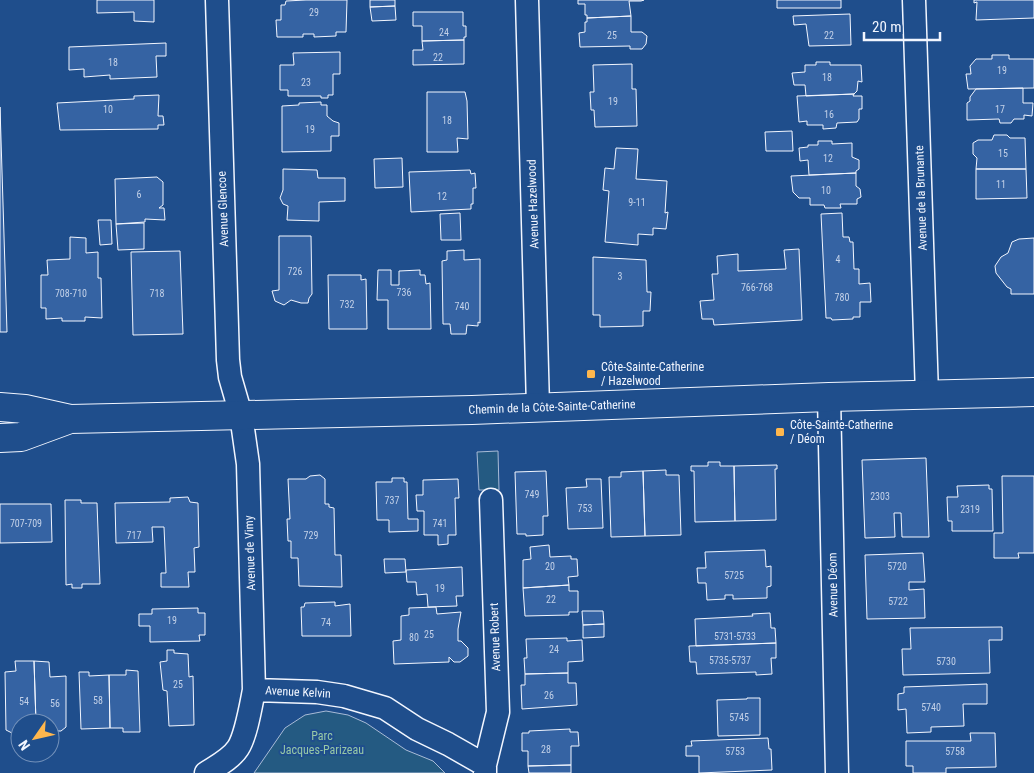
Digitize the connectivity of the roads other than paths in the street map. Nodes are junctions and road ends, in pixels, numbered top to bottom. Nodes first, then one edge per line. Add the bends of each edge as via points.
1 (217, 0) edge
2 (527, 0) edge
3 (914, 0) edge
4 (1034, 392) edge
5 (927, 395) junction
6 (829, 397) junction
7 (0, 407) edge
8 (538, 407) junction
9 (241, 416) junction
10 (70, 420) junction
11 (0, 438) edge
12 (491, 500) dead end
13 (254, 690) junction
14 (485, 769) edge
15 (206, 773) edge
16 (837, 773) edge

1 - 9 street, Avenue Glencoe via 228,360
2 - 8 street, Avenue Hazelwood
3 - 5 street, Avenue de la Brunante
4 - 5 main road, Chemin de la Côte-Sainte-Catherine
5 - 6 main road, Chemin de la Côte-Sainte-Catherine
6 - 8 main road, Chemin de la Côte-Sainte-Catherine
6 - 16 street, Avenue Déom
7 - 10 main road, Chemin de la Côte-Sainte-Catherine via 25,409
8 - 9 main road, Chemin de la Côte-Sainte-Catherine
9 - 10 main road, Chemin de la Côte-Sainte-Catherine
9 - 13 street, Avenue de Vimy via 248,464
10 - 11 main road, Chemin de la Côte-Sainte-Catherine via 21,437
12 - 14 street, Avenue Robert via 498,712
13 - 14 street, Avenue Kelvin via 326,693 386,708
13 - 15 street, Avenue Kelvin via 238,748 223,763

